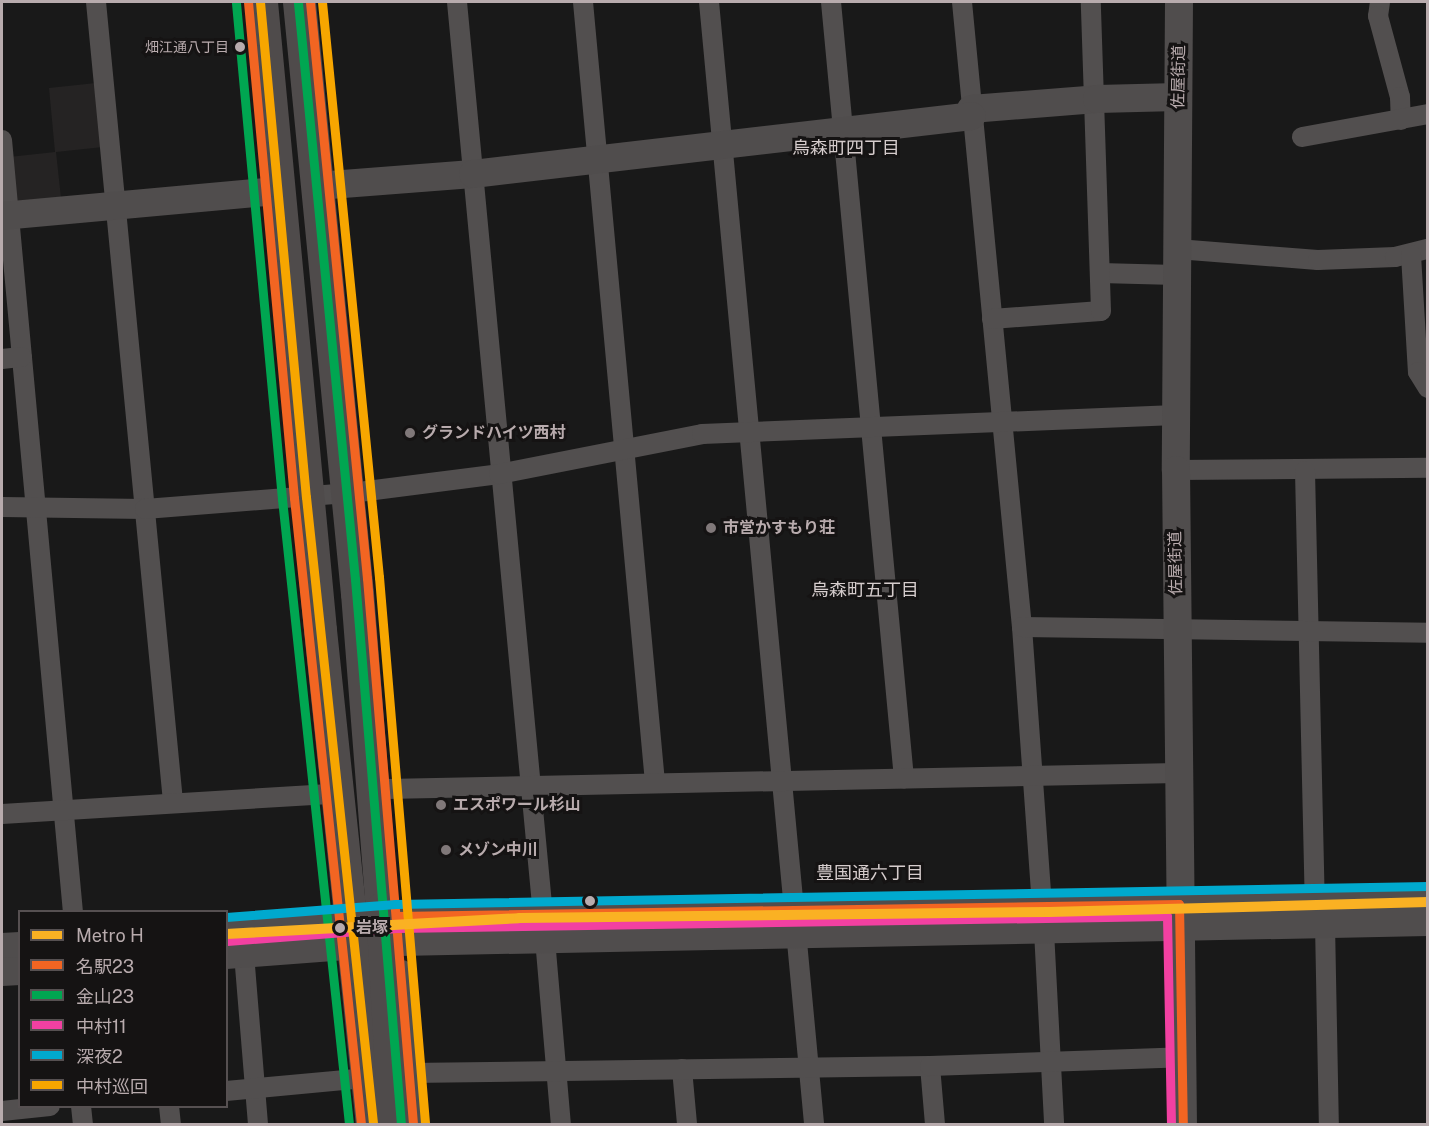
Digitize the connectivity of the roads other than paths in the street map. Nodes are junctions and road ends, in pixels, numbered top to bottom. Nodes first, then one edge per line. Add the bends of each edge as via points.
1 (96, 2) edge
2 (249, 2) edge
3 (261, 2) edge
4 (299, 2) edge
5 (310, 2) edge
6 (457, 2) edge
7 (583, 2) edge
8 (709, 2) edge
9 (831, 2) edge
10 (962, 2) edge
11 (1091, 2) edge
12 (1179, 2) edge
13 (1380, 2) edge
14 (280, 31) dead end
15 (1178, 97) junction
16 (1096, 99) junction
17 (971, 112) junction
18 (1428, 114) edge
19 (1401, 120) junction
20 (843, 131) junction
21 (1302, 137) dead end
22 (2, 140) edge
23 (723, 145) junction
24 (599, 159) junction
25 (472, 174) junction
26 (330, 185) junction
27 (266, 192) junction
28 (116, 206) junction
29 (5, 216) edge
30 (1419, 252) edge
31 (1177, 262) junction
32 (1100, 273) junction
33 (992, 319) junction
34 (22, 357) junction
35 (2, 359) edge
36 (1428, 388) edge
37 (1176, 415) junction
38 (999, 422) junction
39 (868, 427) junction
40 (747, 431) junction
41 (624, 448) junction
42 (1428, 468) edge
43 (1176, 470) junction
44 (1305, 471) junction
45 (499, 474) junction
46 (359, 492) junction
47 (294, 498) junction
48 (2, 507) edge
49 (36, 508) junction
50 (145, 509) junction
51 (1022, 627) junction
52 (1177, 627) junction
53 (1308, 631) junction
54 (1428, 633) edge
55 (1178, 773) junction
56 (1034, 775) junction
57 (904, 779) junction
58 (781, 781) junction
59 (654, 783) junction
60 (530, 787) junction
61 (386, 789) junction
62 (325, 794) junction
63 (173, 802) junction
64 (64, 809) junction
65 (2, 814) edge
66 (1315, 898) junction
67 (1428, 898) edge
68 (73, 910) edge
69 (1179, 916) junction
70 (1043, 919) junction
71 (1428, 922) edge
72 (797, 923) junction
73 (1325, 924) junction
74 (544, 927) junction
75 (228, 929) edge
76 (398, 929) junction
77 (340, 934) junction
78 (18, 946) edge
79 (2, 947) edge
80 (235, 954) edge
81 (18, 971) edge
82 (2, 972) edge
83 (1182, 1057) junction
84 (1050, 1060) junction
85 (930, 1066) junction
86 (808, 1068) junction
87 (682, 1069) junction
88 (555, 1072) junction
89 (409, 1073) junction
90 (361, 1076) junction
91 (255, 1088) junction
92 (228, 1091) edge
93 (38, 1108) edge
94 (81, 1108) edge
95 (169, 1108) edge
96 (2, 1111) edge
97 (83, 1125) edge
98 (171, 1125) edge
99 (258, 1125) edge
100 (361, 1125) edge
101 (372, 1125) edge
102 (394, 1125) edge
103 (413, 1125) edge
104 (561, 1125) edge
105 (687, 1125) edge
106 (814, 1125) edge
107 (935, 1125) edge
108 (1054, 1125) edge
109 (1183, 1125) edge
110 (1329, 1125) edge

1 - 28 street
2 - 27 street
3 - 90 highway, bridge
4 - 102 highway, bridge via 357,593 382,908
5 - 26 street
6 - 25 street
7 - 24 street
8 - 23 street
9 - 20 street
10 - 17 street
11 - 16 street
12 - 15 street, 佐屋街道
13 - 19 street via 1378,16 1400,97
14 - 90 highway, bridge via 340,628 360,905
15 - 16 street
15 - 31 street, 佐屋街道
16 - 17 street
16 - 32 street
17 - 20 street
17 - 33 street
18 - 19 street
19 - 21 street
20 - 23 street
20 - 39 street
22 - 29 street
23 - 24 street
23 - 40 street
24 - 25 street
24 - 41 street
25 - 26 street
25 - 45 street
26 - 46 street
27 - 28 street
27 - 47 street
28 - 29 street
28 - 50 street
29 - 34 street
30 - 31 street via 1318,261
30 - 36 street via 1418,372
31 - 32 street
31 - 37 street, 佐屋街道
32 - 33 street via 1101,311
33 - 38 street
34 - 35 street
34 - 49 street
37 - 38 street
37 - 43 street, 佐屋街道
38 - 39 street
38 - 51 street
39 - 40 street
39 - 57 street
40 - 41 street via 702,434
40 - 58 street
41 - 45 street
41 - 59 street
42 - 44 street
43 - 44 street
43 - 52 street, 佐屋街道
44 - 53 street
45 - 46 street
45 - 60 street
46 - 47 street
46 - 61 street
47 - 50 street
47 - 62 street
48 - 49 street
49 - 50 street
49 - 64 street
50 - 63 street
51 - 52 street
51 - 56 street
52 - 53 street
52 - 55 street, 佐屋街道
53 - 54 street
53 - 66 street
55 - 56 street
55 - 69 street, 佐屋街道
56 - 57 street
56 - 70 street
57 - 58 street
58 - 59 street
58 - 72 street
59 - 60 street
60 - 61 street
60 - 74 street
61 - 76 street
62 - 63 street
62 - 77 street
63 - 64 street
64 - 65 street
64 - 68 street
66 - 67 street
66 - 69 street
69 - 70 street
69 - 73 street
69 - 83 street, 佐屋街道
70 - 72 street
70 - 84 street
71 - 73 street
72 - 74 street
72 - 86 street
73 - 110 street
74 - 76 street
74 - 88 street
75 - 77 street
76 - 77 street
76 - 89 street
77 - 80 street
77 - 90 street
78 - 79 street
80 - 91 street
81 - 82 street
83 - 84 street
83 - 109 street, 佐屋街道
84 - 85 street
84 - 108 street
85 - 86 street
85 - 107 street
86 - 87 street
86 - 106 street
87 - 88 street
87 - 105 street
88 - 89 street
88 - 104 street
89 - 103 street
90 - 91 street
90 - 100 street
90 - 101 highway, bridge
91 - 92 street
91 - 99 street
93 - 96 street
94 - 97 street
95 - 98 street

